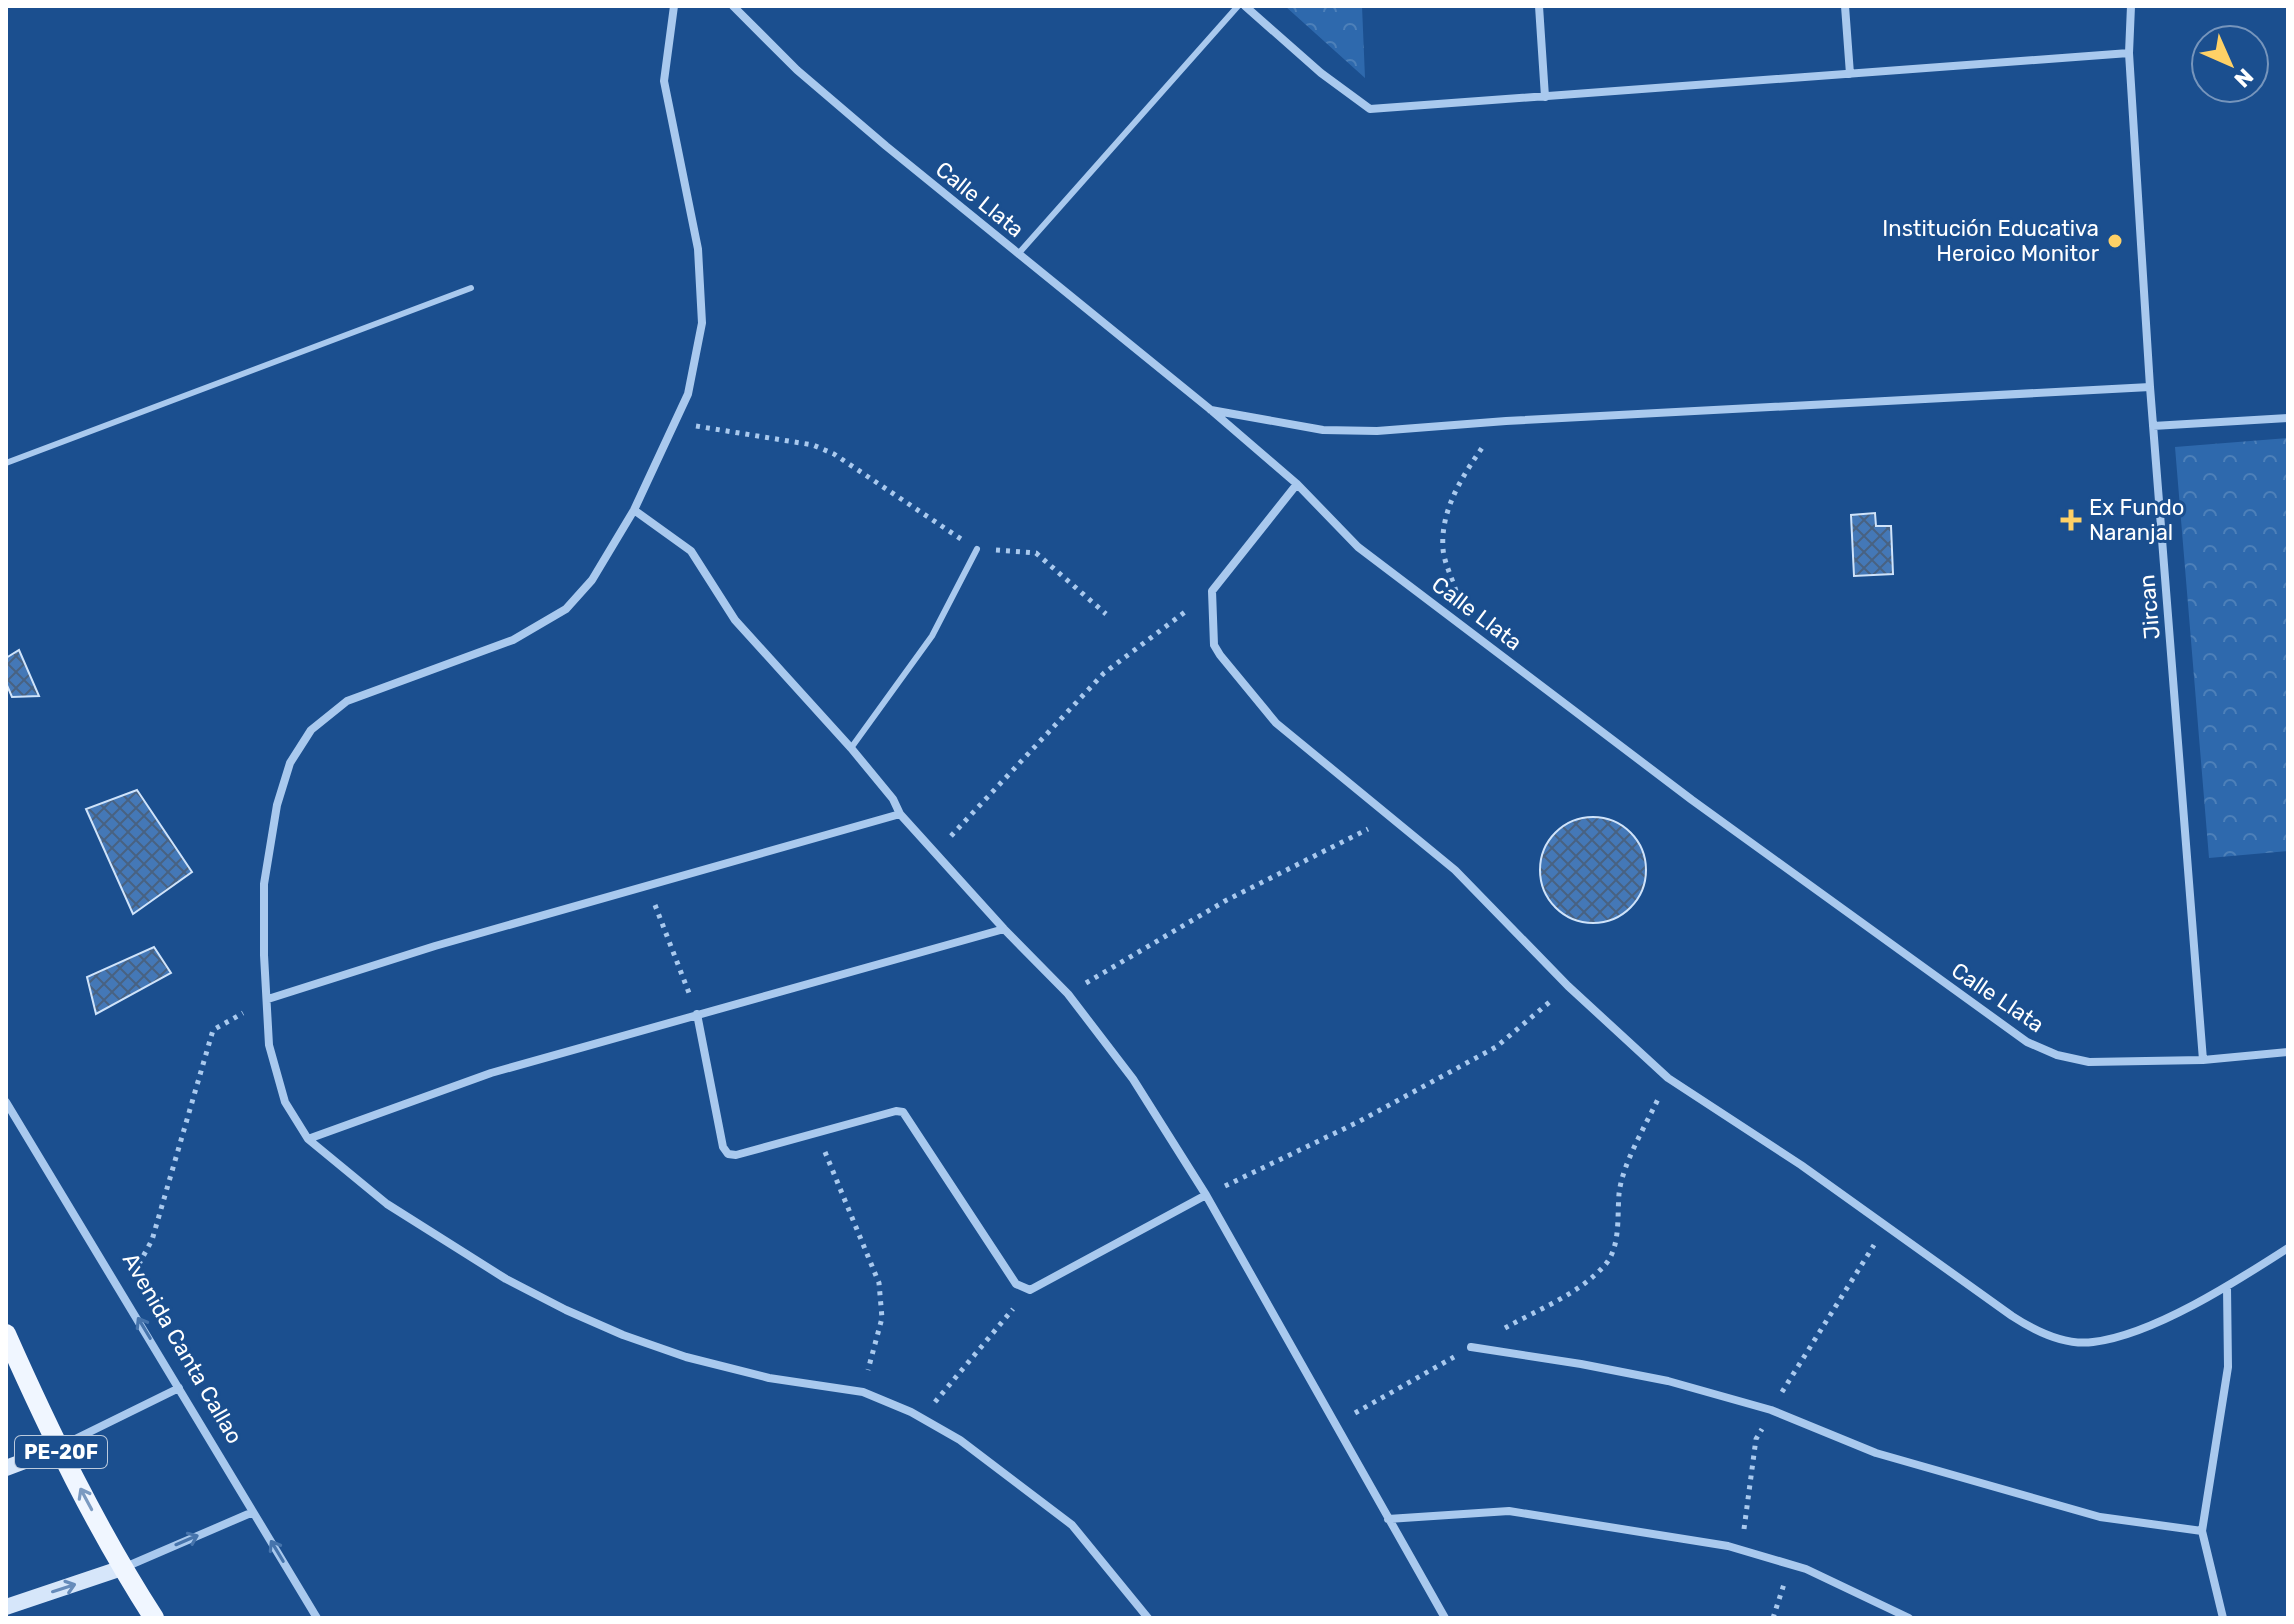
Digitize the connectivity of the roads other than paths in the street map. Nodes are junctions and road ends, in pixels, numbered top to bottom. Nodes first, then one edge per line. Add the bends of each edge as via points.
1 (674, 6) edge
2 (733, 6) edge
3 (1238, 6) edge
4 (1245, 6) edge
5 (1539, 6) edge
6 (1845, 6) edge
7 (2131, 6) edge
8 (2129, 53) junction
9 (1850, 74) junction
10 (1545, 97) junction
11 (1019, 253) junction
12 (471, 288) dead end
13 (2150, 387) junction
14 (1211, 410) junction
15 (2288, 418) edge
16 (2153, 426) junction
17 (6, 463) edge
18 (1297, 484) junction
19 (634, 510) junction
20 (977, 549) road end
21 (851, 748) junction
22 (900, 814) junction
23 (1004, 929) junction
24 (268, 999) junction
25 (697, 1014) junction
26 (2288, 1052) edge
27 (2203, 1060) junction
28 (6, 1102) edge
29 (308, 1139) junction
30 (1206, 1195) junction
31 (2288, 1248) edge
32 (2227, 1287) junction
33 (6, 1334) edge
34 (1471, 1347) road end
35 (179, 1388) junction
36 (59, 1448) junction
37 (6, 1468) edge
38 (253, 1512) junction
39 (1388, 1519) junction
40 (2202, 1531) junction
41 (122, 1568) junction
42 (6, 1607) edge
43 (154, 1618) edge
44 (317, 1618) edge
45 (1148, 1618) edge
46 (1445, 1618) edge
47 (1909, 1618) edge
48 (2223, 1618) edge

1 - 19 street via 664,81 698,249 702,323 688,394
2 - 11 street, Calle Llata via 797,70
3 - 11 lane
4 - 10 street via 1370,109
5 - 10 street
6 - 9 street
7 - 8 street, Jircan
8 - 9 street
8 - 13 street, Jircan
9 - 10 street
11 - 14 street, Calle Llata
12 - 17 lane
13 - 14 street via 1377,431 1323,430
13 - 16 street, Jircan
14 - 18 street, Calle Llata
15 - 16 street
16 - 27 street, Jircan
18 - 27 street, Calle Llata via 1358,547 1692,800 2027,1042 2089,1062
18 - 32 street via 1212,591 1214,645 1276,723 1455,870 1568,986 1668,1078 1801,1165 2034,1331 2092,1343 2140,1329
19 - 21 street via 691,551 735,620
19 - 24 street via 592,580 566,609 513,640 347,701 311,730 290,763 277,805 264,884
20 - 21 lane via 932,636
21 - 22 street
22 - 23 street
22 - 24 street
23 - 25 street
23 - 30 street via 1068,994 1133,1079
24 - 29 street via 269,1045 285,1102
25 - 29 street via 491,1073
25 - 30 street via 728,1154 903,1112 1016,1284 1030,1290
26 - 27 street, Calle Llata
35 -> 28 street, Avenida Canta Callao
29 - 45 street via 387,1204 566,1310 686,1357 769,1378 863,1392 960,1440 1072,1525
30 - 39 street
31 - 32 street
32 - 40 street via 2228,1367
33 - 36 main road, PE-20F
34 - 40 street via 1668,1381 1771,1410 1876,1453 2085,1513
35 - 36 street
35 - 38 street, Avenida Canta Callao
36 - 37 main road
41 -> 36 main road, PE-20F
41 -> 38 street
44 -> 38 street, Avenida Canta Callao
39 - 46 street
39 - 47 street via 1509,1511 1741,1549 1790,1564
40 - 48 street
42 -> 41 main road
41 - 43 main road, PE-20F

